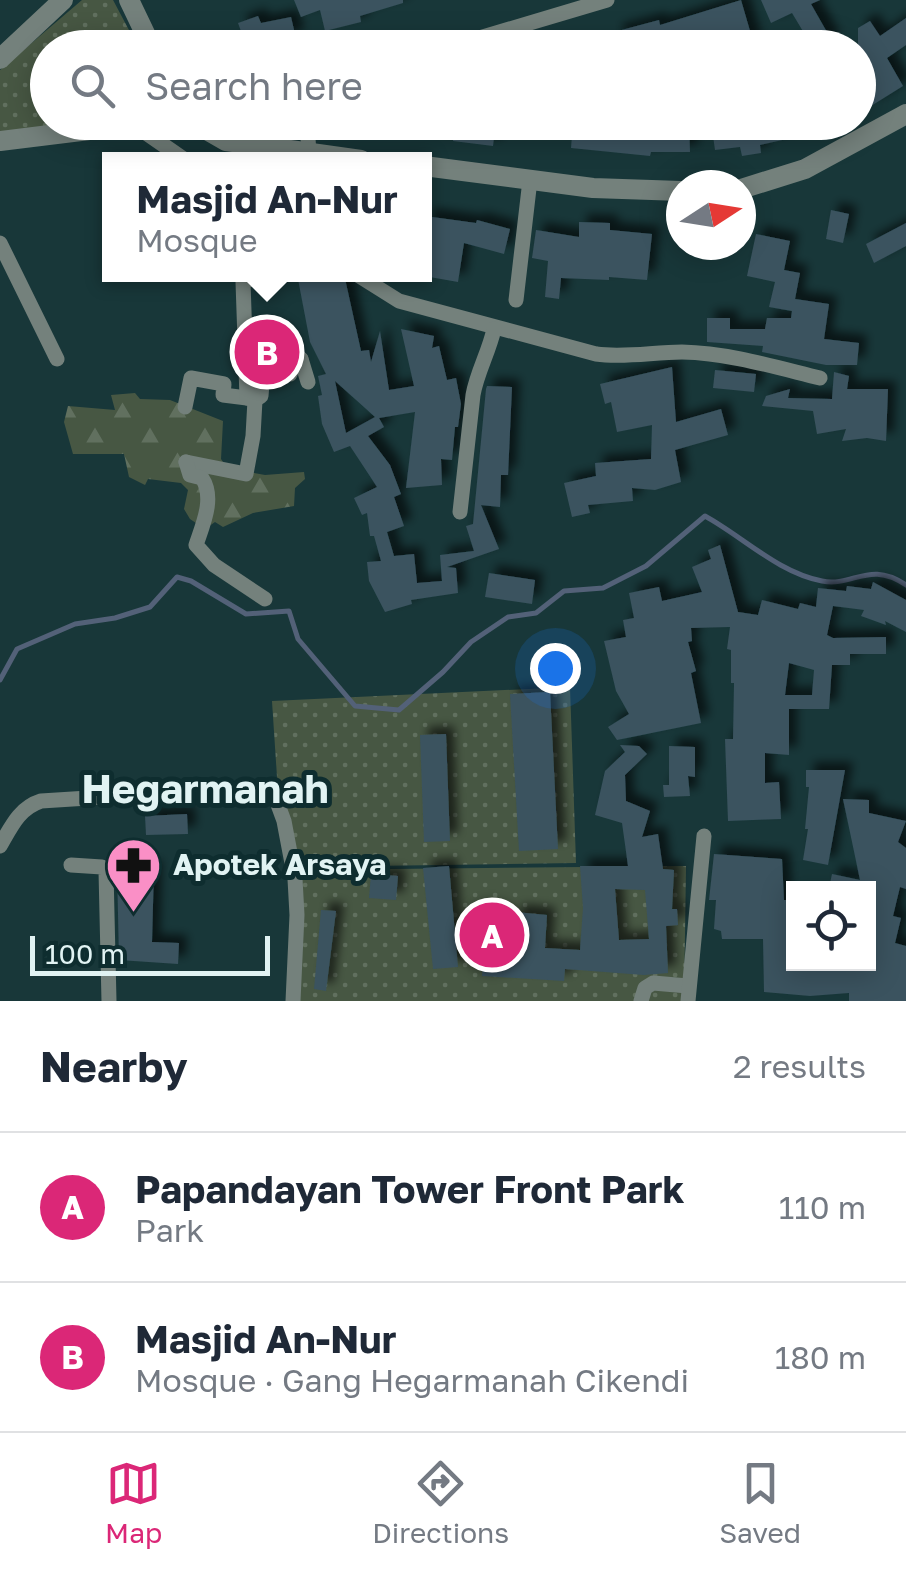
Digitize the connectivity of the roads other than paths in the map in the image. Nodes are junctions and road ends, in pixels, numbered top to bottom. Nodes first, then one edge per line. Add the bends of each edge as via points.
1 (63, 0) edge
2 (129, 0) edge
3 (607, 0) edge
4 (143, 30) edge
5 (506, 30) edge
6 (3, 50) edge
7 (906, 114) edge
8 (876, 130) edge
9 (30, 137) edge
10 (226, 140) edge
11 (858, 140) edge
12 (0, 141) edge
13 (297, 152) edge
14 (432, 167) edge
15 (530, 180) junction
16 (756, 184) edge
17 (666, 190) edge
18 (0, 243) edge
19 (243, 282) edge
20 (369, 282) edge
21 (516, 300) dead end
22 (494, 329) junction
23 (57, 359) dead end
24 (820, 378) dead end
25 (308, 382) dead end
26 (251, 399) junction
27 (186, 407) dead end
28 (460, 512) dead end
29 (266, 600) dead end
30 (704, 836) dead end
31 (0, 846) edge
32 (71, 865) dead end
33 (688, 993) edge
34 (109, 1001) edge
35 (293, 1001) edge
36 (642, 1001) edge

1 - 6 street
2 - 4 street
3 - 5 street
7 - 8 street
9 - 12 street
10 - 13 street
11 - 16 street via 805,169
14 - 15 street
15 - 17 street
15 - 21 street
18 - 23 street
19 - 26 street
20 - 22 street via 399,301
22 - 24 street via 596,354 727,356
22 - 28 street via 472,394
25 - 26 street via 301,360 282,382 263,367 261,396
26 - 27 street via 223,395 224,384 191,370
26 - 29 street via 246,474 186,462 190,475 207,484 196,544 214,565
30 - 33 street
31 - 35 street via 19,814 42,802 214,790 266,793 284,821 295,879
32 - 34 street via 106,870
33 - 36 street via 652,983

